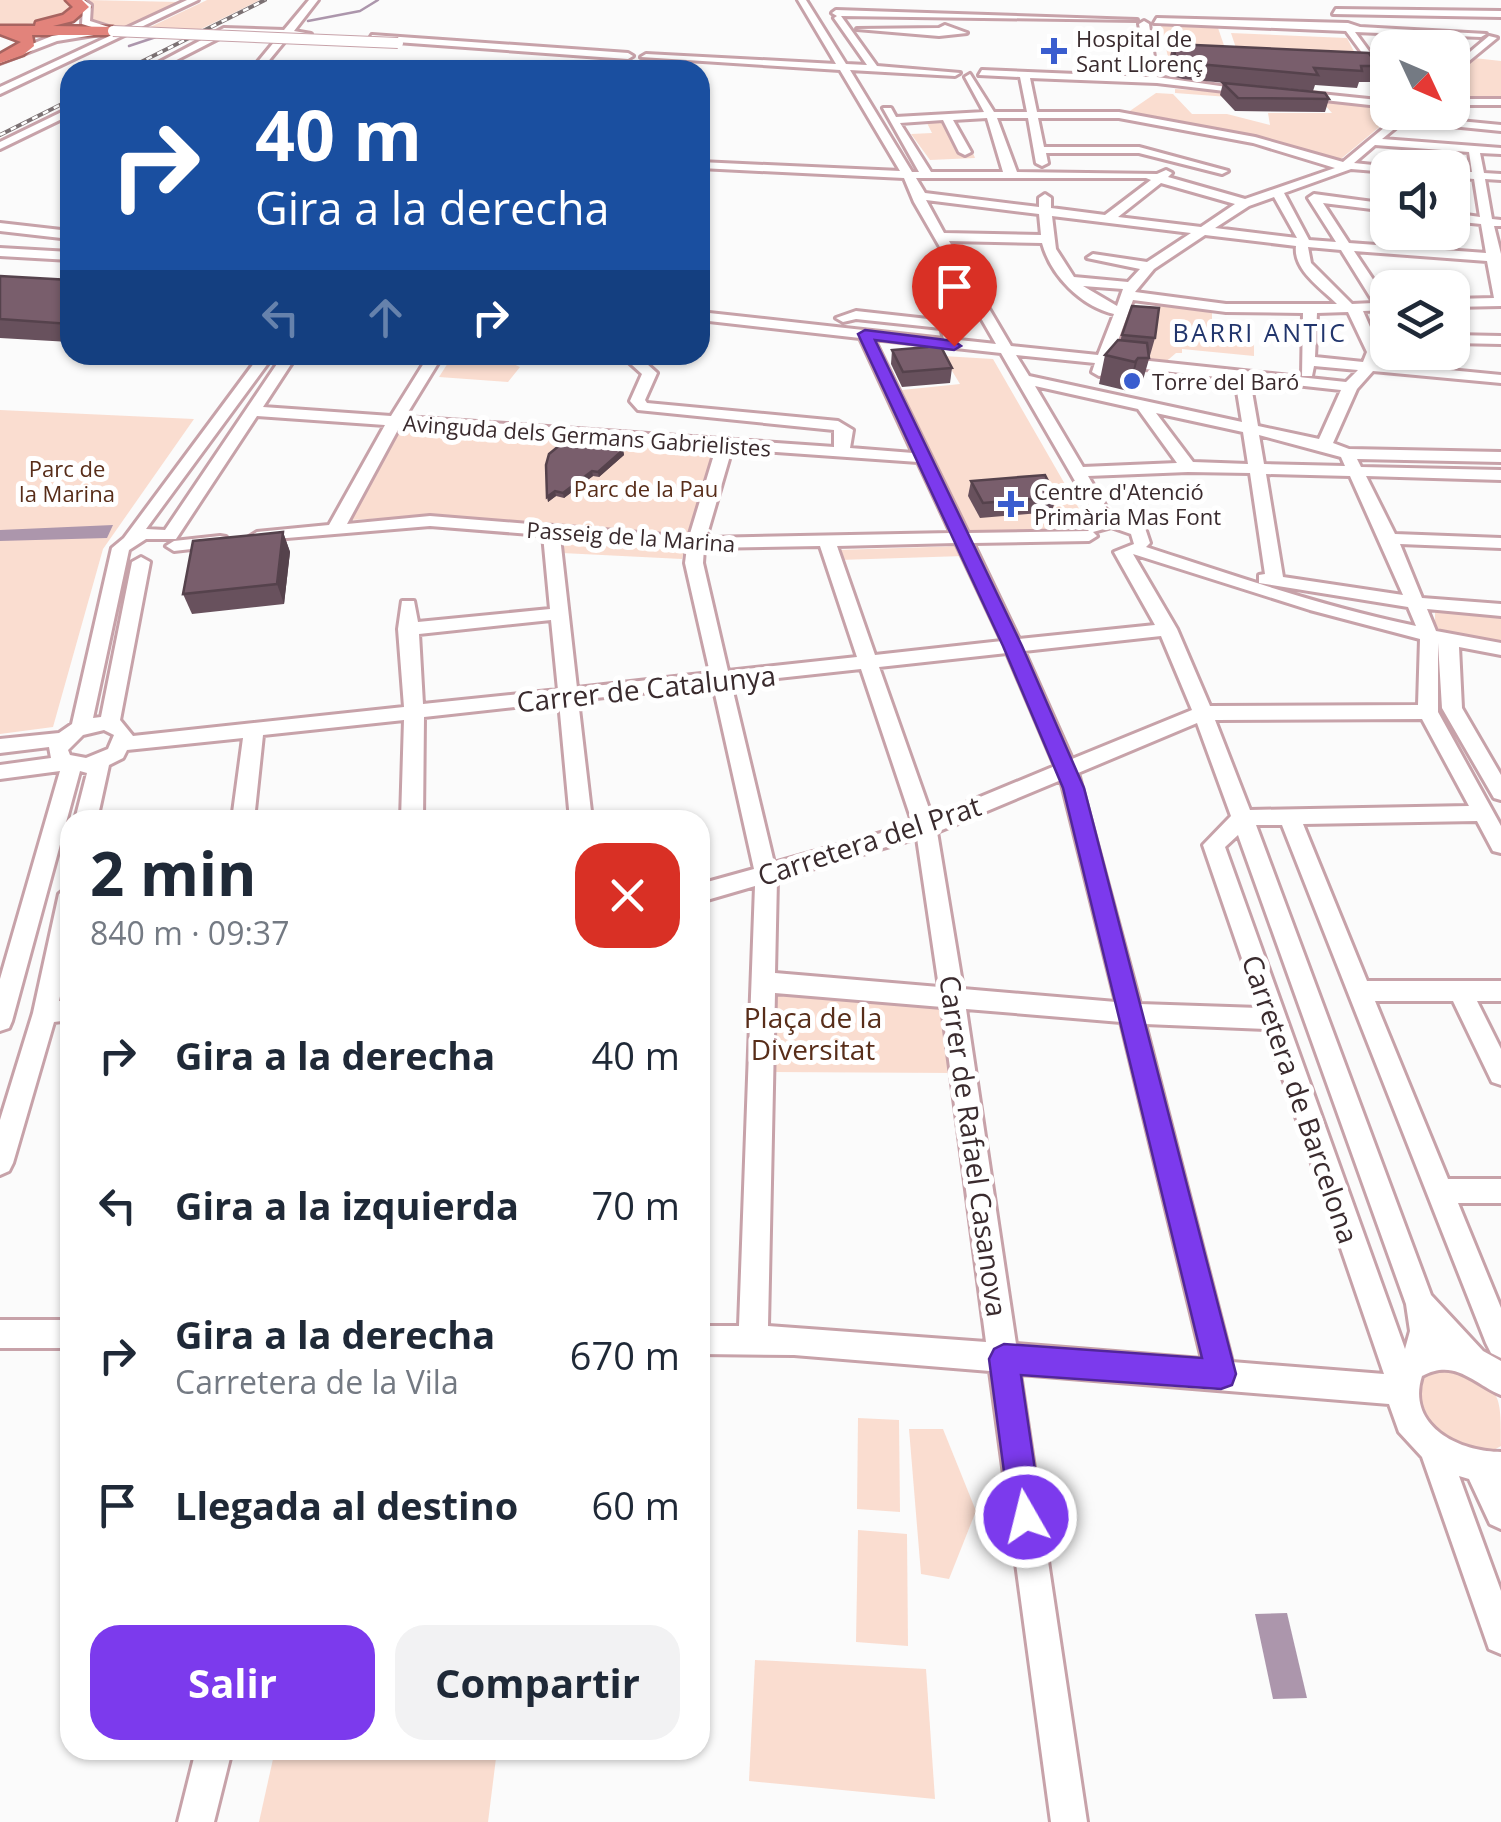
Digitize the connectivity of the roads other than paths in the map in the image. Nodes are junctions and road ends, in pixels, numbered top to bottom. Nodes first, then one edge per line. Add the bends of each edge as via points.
1 (76, 0) edge
2 (194, 0) edge
3 (314, 0) edge
4 (802, 0) edge
5 (828, 0) edge
6 (933, 0) edge
7 (1326, 0) edge
8 (1470, 0) edge
9 (1066, 2) edge
10 (1500, 11) edge
11 (1336, 12) junction
12 (836, 13) junction
13 (1487, 14) junction
14 (940, 15) junction
15 (1054, 17) junction
16 (1132, 20) junction
17 (1157, 21) junction
18 (1144, 24) junction
19 (819, 28) junction
20 (846, 28) junction
21 (1349, 29) junction
22 (0, 30) edge
23 (113, 31) junction
24 (945, 32) junction
25 (1496, 35) edge
26 (285, 38) junction
27 (450, 45) junction
28 (466, 47) junction
29 (958, 49) dead end
30 (1472, 56) joint
31 (1486, 57) dead end
32 (0, 59) edge
33 (67, 60) edge
34 (170, 60) edge
35 (265, 60) edge
36 (635, 60) edge
37 (60, 63) edge
38 (710, 63) edge
39 (842, 67) junction
40 (1370, 69) edge
41 (0, 70) edge
42 (868, 71) junction
43 (970, 72) junction
44 (28, 75) junction
45 (1025, 79) junction
46 (1153, 86) junction
47 (0, 91) edge
48 (1084, 92) dead end
49 (1262, 92) edge
50 (1287, 94) edge
51 (1370, 97) edge
52 (1107, 98) dead end
53 (881, 101) dead end
54 (1470, 101) edge
55 (1501, 102) edge
56 (991, 115) junction
57 (1032, 115) junction
58 (60, 116) edge
59 (946, 117) junction
60 (894, 120) junction
61 (1470, 123) edge
62 (1171, 126) junction
63 (1501, 128) edge
64 (34, 130) junction
65 (1384, 130) edge
66 (60, 131) edge
67 (1129, 133) junction
68 (1215, 133) junction
69 (1160, 134) dead end
70 (1150, 142) dead end
71 (1204, 142) dead end
72 (1372, 142) junction
73 (0, 146) edge
74 (1039, 150) junction
75 (1474, 150) junction
76 (1192, 151) dead end
77 (1501, 151) edge
78 (965, 152) dead end
79 (1180, 160) junction
80 (710, 166) edge
81 (1352, 168) junction
82 (1370, 168) edge
83 (1222, 171) dead end
84 (1009, 173) junction
85 (1044, 174) junction
86 (1370, 174) edge
87 (908, 175) junction
88 (928, 175) junction
89 (1470, 175) edge
90 (1478, 176) junction
91 (1501, 177) edge
92 (1161, 178) junction
93 (1302, 184) junction
94 (1275, 193) junction
95 (920, 196) junction
96 (1314, 198) junction
97 (1245, 203) junction
98 (1370, 206) edge
99 (1045, 210) junction
100 (1108, 219) junction
101 (1494, 222) edge
102 (0, 227) edge
103 (1201, 230) junction
104 (942, 237) junction
105 (0, 238) edge
106 (60, 238) edge
107 (60, 239) edge
108 (60, 243) edge
109 (1304, 243) junction
110 (1341, 244) junction
111 (1049, 246) junction
112 (0, 252) edge
113 (42, 254) junction
114 (60, 255) edge
115 (1092, 258) dead end
116 (1497, 258) edge
117 (1149, 266) junction
118 (1070, 282) junction
119 (1370, 284) edge
120 (1130, 290) junction
121 (710, 301) edge
122 (1501, 302) edge
123 (1470, 303) edge
124 (1370, 307) edge
125 (1352, 308) junction
126 (1121, 311) junction
127 (1310, 312) junction
128 (710, 317) edge
129 (865, 334) junction
130 (950, 335) junction
131 (1368, 337) joint
132 (1470, 337) edge
133 (1501, 340) edge
134 (932, 343) junction
135 (1009, 352) junction
136 (876, 358) junction
137 (1104, 361) junction
138 (1310, 361) junction
139 (260, 365) edge
140 (283, 365) edge
141 (430, 365) edge
142 (640, 365) edge
143 (1367, 368) junction
144 (1457, 370) edge
145 (1242, 375) junction
146 (1458, 375) junction
147 (1022, 378) junction
148 (1501, 379) edge
149 (1304, 382) junction
150 (1350, 387) junction
151 (1091, 394) junction
152 (1144, 406) junction
153 (250, 411) junction
154 (394, 421) junction
155 (1252, 430) junction
156 (1324, 445) junction
157 (722, 452) junction
158 (841, 454) junction
159 (1501, 457) edge
160 (923, 458) junction
161 (1351, 463) junction
162 (1188, 466) junction
163 (1257, 468) junction
164 (1081, 472) junction
165 (1501, 475) edge
166 (1107, 522) junction
167 (336, 528) junction
168 (551, 531) junction
169 (1089, 536) junction
170 (132, 538) junction
171 (961, 538) junction
172 (1389, 539) junction
173 (172, 541) junction
174 (696, 543) junction
175 (1501, 543) edge
176 (828, 544) junction
177 (1133, 548) junction
178 (122, 556) junction
179 (141, 562) junction
180 (1275, 582) junction
181 (1417, 602) junction
182 (408, 605) dead end
183 (1501, 610) edge
184 (558, 614) junction
185 (407, 629) junction
186 (1168, 630) junction
187 (1428, 636) junction
188 (1450, 640) junction
189 (1013, 646) junction
190 (1501, 648) edge
191 (869, 663) junction
192 (721, 680) junction
193 (566, 697) junction
194 (1428, 712) junction
195 (1202, 713) junction
196 (414, 714) junction
197 (109, 724) junction
198 (254, 730) junction
199 (73, 733) junction
200 (123, 744) junction
201 (1501, 745) edge
202 (0, 746) edge
203 (1475, 746) junction
204 (99, 763) junction
205 (68, 764) junction
206 (1067, 770) junction
207 (0, 772) edge
208 (1501, 793) edge
209 (88, 810) edge
210 (244, 810) edge
211 (412, 810) edge
212 (580, 810) edge
213 (1484, 813) junction
214 (1242, 818) junction
215 (1290, 818) junction
216 (925, 828) junction
217 (1501, 845) edge
218 (766, 874) junction
219 (710, 890) edge
220 (763, 982) junction
221 (1359, 991) junction
222 (1501, 991) edge
223 (1460, 992) junction
224 (955, 1000) junction
225 (58, 1012) edge
226 (1121, 1013) junction
227 (1266, 1018) junction
228 (0, 1021) edge
229 (1501, 1074) edge
230 (0, 1163) edge
231 (1438, 1191) junction
232 (1501, 1191) edge
233 (1420, 1304) junction
234 (0, 1334) edge
235 (60, 1334) edge
236 (710, 1340) edge
237 (753, 1340) junction
238 (1004, 1359) junction
239 (1496, 1365) edge
240 (1221, 1374) junction
241 (1403, 1381) junction
242 (1434, 1448) junction
243 (1490, 1467) edge
244 (1501, 1513) edge
245 (1501, 1637) edge
246 (212, 1760) edge
247 (196, 1822) edge
248 (1069, 1822) edge

1 - 22 highway via 82,7 68,18
1 - 23 street via 88,7 85,22
2 - 33 street
3 - 26 street
4 - 19 street
5 - 12 street
6 - 14 street
7 - 11 street
8 - 13 street
9 - 15 street
10 - 13 street
10 - 25 street
11 - 13 street
11 - 21 street
12 - 14 street
12 - 20 street
14 - 15 street
14 - 24 street
15 - 16 street
16 - 17 street
16 - 18 street
17 - 18 street
17 - 21 street
18 - 46 street
19 - 20 street
19 - 39 street
20 - 24 street
20 - 42 street
21 - 25 street
21 - 40 street
22 - 23 highway
22 - 32 highway via 22,34 30,43
23 - 27 street, bridge
23 - 32 street via 54,38
24 - 29 street
25 - 30 street
26 - 27 street
26 - 28 street
26 - 34 street via 209,40
26 - 35 street
27 - 28 street
28 - 36 street
30 - 31 street
37 - 44 street
38 - 39 street
39 - 42 street
39 - 87 street
41 - 44 street
42 - 43 street
43 - 45 street
43 - 46 street
43 - 56 street
44 - 47 street
45 - 46 street
45 - 48 street
45 - 57 street
46 - 49 street
46 - 67 street
50 - 51 street
52 - 67 street
53 - 60 street
54 - 55 street
56 - 57 street
56 - 59 street
56 - 84 street
57 - 67 street
57 - 74 street
58 - 64 street
59 - 60 street
59 - 78 street
60 - 88 street
61 - 63 street
62 - 67 street
62 - 68 street
62 - 69 street
64 - 66 street
64 - 73 street
65 - 72 street
67 - 70 street
67 - 74 street
67 - 79 street
67 - 92 street via 1152,174
68 - 71 street
68 - 81 street
72 - 75 street
72 - 81 street via 1350,160
74 - 85 street
75 - 77 street
75 - 90 street
76 - 79 street
79 - 83 street
79 - 92 street
80 - 87 street
81 - 82 street
81 - 86 street
81 - 93 street
84 - 85 street
84 - 88 street
84 - 99 street via 1044,188
85 - 92 street
87 - 88 street
87 - 95 street
89 - 90 street
90 - 91 street
90 - 101 street
92 - 97 street
92 - 100 street
93 - 94 street
93 - 96 street
94 - 96 street
94 - 97 street
94 - 109 street
95 - 99 street
95 - 104 street
96 - 98 street
96 - 110 street
97 - 103 street
99 - 100 street
99 - 111 street
100 - 103 street
101 - 116 street
102 - 106 street
103 - 109 street
103 - 117 street
104 - 111 street
104 - 135 street
105 - 107 street
108 - 113 street
109 - 110 street
109 - 125 street via 1304,264
110 - 116 street
110 - 119 street
111 - 118 street
112 - 113 street
113 - 114 street
115 - 117 street
116 - 122 street
117 - 120 street
118 - 120 street
118 - 126 street via 1100,306
120 - 126 street
120 - 127 street via 1201,308
121 - 130 street
122 - 123 street
124 - 125 street
125 - 127 street
125 - 131 street
126 - 137 street
127 - 138 street
128 - 129 street
129 - 134 street
129 - 136 street
130 - 134 street
130 - 135 street
131 - 143 street via 1374,352
132 - 133 street
134 - 136 street via 926,353
135 - 137 street
135 - 147 street
136 - 160 street
137 - 145 street
137 - 151 street
138 - 143 street
138 - 149 street
139 - 170 street
140 - 153 street
141 - 154 street
142 - 158 street via 650,373 637,401 643,407 838,426 846,430
143 - 146 street
143 - 150 street
144 - 146 street
145 - 149 street
145 - 155 street
146 - 148 street
147 - 151 street
147 - 164 street
149 - 150 street
150 - 156 street
151 - 152 street
152 - 155 street
152 - 162 street
153 - 154 street, Avinguda dels Germans Gabrielistes
153 - 173 street
154 - 157 street, Avinguda dels Germans Gabrielistes
154 - 167 street
155 - 156 street
155 - 163 street
156 - 161 street
157 - 158 street, Avinguda dels Germans Gabrielistes
157 - 174 street
158 - 160 street, Avinguda dels Germans Gabrielistes
159 - 161 street
160 - 171 street
161 - 163 street
161 - 165 street
161 - 172 street
162 - 163 street
162 - 164 street
163 - 180 street
164 - 166 street
166 - 169 street via 1093,526
166 - 177 street via 1141,534
167 - 168 street, Passeig de la Marina via 430,521
167 - 173 street, Passeig de la Marina
168 - 174 street, Passeig de la Marina
168 - 184 street
169 - 171 street, Passeig de la Marina
169 - 177 street via 1101,548
170 - 173 street, Passeig de la Marina via 153,532
170 - 178 street
171 - 176 street, Passeig de la Marina
171 - 189 street
172 - 175 street
172 - 181 street
173 - 179 street via 161,557
174 - 176 street, Passeig de la Marina
174 - 192 street via 694,563
176 - 191 street, Carrer de Rafael Casanova
177 - 180 street
177 - 186 street, Carretera de Barcelona
177 - 187 street via 1291,601
178 - 179 street
178 - 199 street
179 - 197 street
180 - 181 street
181 - 183 street
181 - 187 street
182 - 185 street
184 - 185 street
184 - 193 street
185 - 196 street
186 - 189 street, Carrer de Catalunya
186 - 195 street, Carretera de Barcelona
187 - 188 street
187 - 194 street
188 - 190 street
188 - 203 street via 1452,708
189 - 191 street, Carrer de Catalunya
189 - 206 street
191 - 192 street, Carrer de Catalunya
191 - 216 street, Carrer de Rafael Casanova
192 - 193 street, Carrer de Catalunya
192 - 218 street
193 - 196 street, Carrer de Catalunya
193 - 212 street
194 - 195 street
194 - 213 street
195 - 206 street, Carretera del Prat
195 - 214 street, Carretera de Barcelona
196 - 198 street, Carrer de Catalunya
196 - 211 street
197 - 199 street
197 - 200 street via 122,731
198 - 200 street, Carrer de Catalunya
198 - 210 street
199 - 202 street
199 - 205 street via 58,754
200 - 204 street
201 - 203 street
203 - 208 street
204 - 205 street
204 - 209 street
205 - 207 street
205 - 228 street
206 - 216 street, Carretera del Prat
206 - 226 street
213 - 215 street
213 - 217 street
214 - 215 street
214 - 227 street, Carretera de Barcelona via 1214,846
214 - 233 street, Carretera de Barcelona
215 - 221 street
216 - 218 street, Carretera del Prat
216 - 224 street, Carrer de Rafael Casanova
218 - 219 street, Carretera del Prat
218 - 220 street
220 - 224 street
220 - 237 street
221 - 223 street
221 - 231 street
222 - 223 street
223 - 229 street
224 - 226 street
224 - 238 street, Carrer de Rafael Casanova
225 - 230 street
226 - 227 street
226 - 240 street
227 - 241 street, Carretera de Barcelona
231 - 232 street
231 - 239 street
233 - 239 street, Carretera de Barcelona via 1444,1332
233 - 241 street, Carretera de Barcelona via 1425,1334
234 - 235 street
236 - 237 street
237 - 238 street
238 - 240 street
238 - 248 street, Carrer de Rafael Casanova
239 - 241 street via 1430,1354
240 - 241 street
241 - 242 street via 1415,1427
242 - 243 street via 1460,1463
242 - 245 street
243 - 244 street
246 - 247 street

